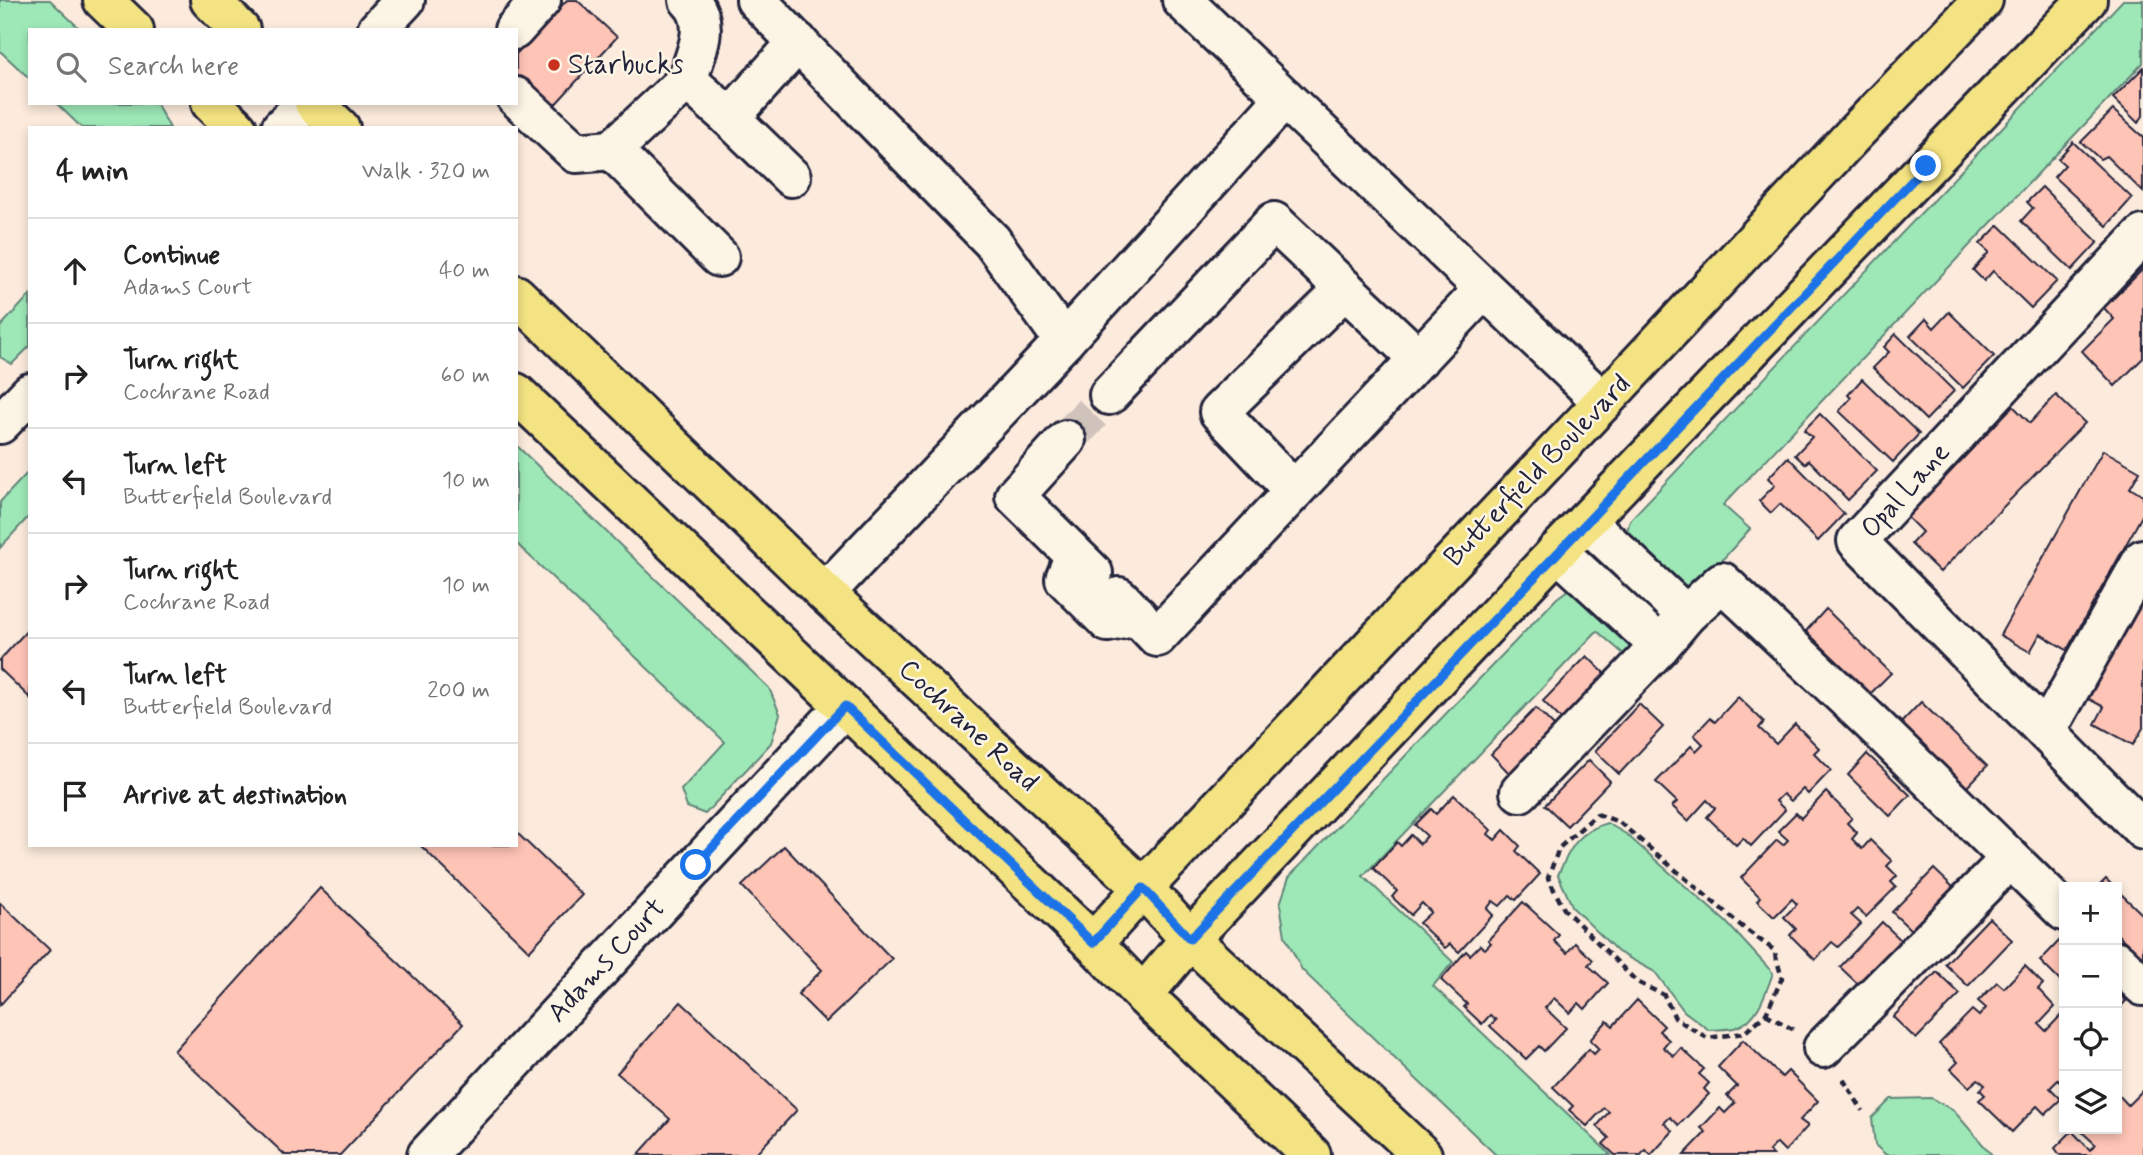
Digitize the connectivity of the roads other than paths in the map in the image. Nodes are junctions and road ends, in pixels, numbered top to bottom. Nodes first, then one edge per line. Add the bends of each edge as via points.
1 (103, 0) edge
2 (210, 0) edge
3 (405, 0) edge
4 (541, 0) edge
5 (689, 0) edge
6 (755, 0) edge
7 (1182, 0) edge
8 (1983, 0) edge
9 (2087, 0) edge
10 (132, 28) edge
11 (238, 28) edge
12 (379, 28) edge
13 (516, 28) edge
14 (798, 42) junction
15 (687, 80) junction
16 (1285, 98) junction
17 (518, 99) edge
18 (213, 105) edge
19 (304, 105) edge
20 (316, 105) edge
21 (730, 118) junction
22 (235, 126) edge
23 (283, 126) edge
24 (338, 126) edge
25 (612, 150) junction
26 (791, 177) dead end
27 (2143, 236) edge
28 (719, 257) dead end
29 (1345, 289) junction
30 (1485, 289) junction
31 (518, 297) edge
32 (1064, 341) junction
33 (1419, 359) junction
34 (28, 395) edge
35 (518, 395) edge
36 (1109, 396) tunnel mouth
37 (1604, 402) junction
38 (0, 424) edge
39 (1066, 440) tunnel mouth
40 (1294, 491) junction
41 (1586, 521) junction
42 (1557, 551) junction
43 (2143, 559) edge
44 (825, 593) junction
45 (1686, 615) junction
46 (1660, 646) junction
47 (845, 706) junction
48 (2046, 732) junction
49 (1520, 792) dead end
50 (2143, 830) edge
51 (2010, 859) junction
52 (1143, 888) junction
53 (2059, 906) edge
54 (1190, 939) junction
55 (1093, 943) junction
56 (2122, 966) edge
57 (2143, 986) edge
58 (1143, 995) junction
59 (1824, 1048) dead end
60 (427, 1155) edge
61 (1311, 1155) edge
62 (1422, 1155) edge

1 - 10 main road
2 - 11 main road
3 - 12 street
4 - 13 street
5 - 15 street via 698,9 702,35
6 - 14 street
7 - 16 street
8 - 37 main road, Butterfield Boulevard
9 - 41 main road
14 - 21 street
14 - 32 street via 992,241
15 - 21 street
15 - 25 street
16 - 30 street
16 - 32 street
17 - 25 street via 576,153
18 - 22 main road
19 - 23 street
20 - 24 main road
21 - 26 street
25 - 28 street
27 - 48 street, Opal Lane via 1857,541
29 - 33 street
29 - 36 street via 1273,222
29 - 40 street via 1219,412
30 - 33 street
30 - 37 street
31 - 44 main road, Cochrane Road
32 - 44 street
33 - 40 street
34 - 38 street
35 - 47 main road
37 - 52 main road, Butterfield Boulevard
39 - 40 street via 1015,496 1157,637
41 - 42 main road
41 - 45 street
42 - 46 street
42 - 54 main road
43 - 48 street
44 - 52 main road, Cochrane Road
45 - 46 street
45 - 51 street via 1721,582
46 - 49 street
47 - 55 main road
47 - 60 street, Adams Court
48 - 50 street, Opal Lane
51 - 53 street
51 - 59 street
52 - 54 main road, Cochrane Road
52 - 55 main road, Butterfield Boulevard
54 - 58 main road
54 - 62 main road, Cochrane Road
55 - 58 main road
56 - 57 street
58 - 61 main road

